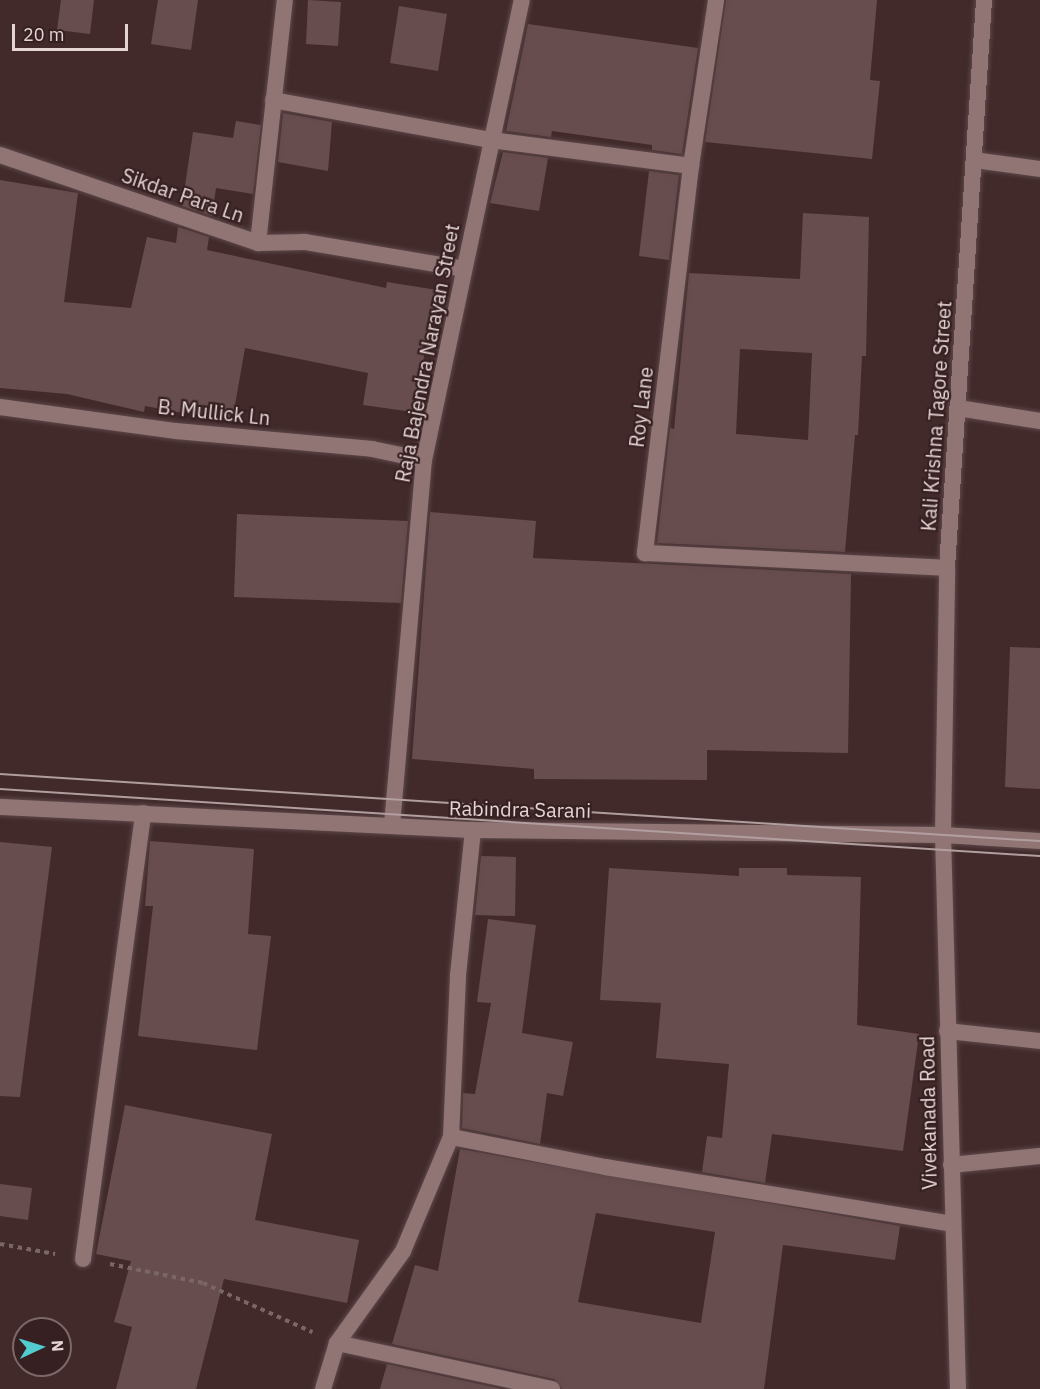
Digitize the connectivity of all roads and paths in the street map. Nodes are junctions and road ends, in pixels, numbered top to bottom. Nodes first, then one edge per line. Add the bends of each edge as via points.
1 (285, 0) edge
2 (522, 0) edge
3 (716, 0) edge
4 (984, 0) edge
5 (273, 100) junction
6 (491, 140) junction
7 (0, 155) edge
8 (974, 160) junction
9 (692, 166) junction
10 (1040, 169) edge
11 (258, 243) junction
12 (464, 269) junction
13 (0, 407) edge
14 (958, 408) junction
15 (1040, 421) edge
16 (424, 460) junction
17 (947, 568) junction
18 (0, 807) edge
19 (143, 813) junction
20 (392, 825) junction
21 (473, 830) junction
22 (943, 835) junction
23 (1040, 841) edge
24 (947, 1030) junction
25 (1040, 1041) edge
26 (451, 1137) junction
27 (1040, 1156) edge
28 (951, 1165) junction
29 (952, 1224) junction
30 (0, 1244) edge
31 (83, 1259) junction
32 (338, 1343) junction
33 (323, 1389) edge
34 (552, 1389) edge
35 (958, 1389) edge

1 - 5 main road, Sikdar Para Ln
2 - 6 main road, Raja Bajendra Narayan Street
3 - 9 main road
4 - 8 main road, Kali Krishna Tagore Street
5 - 6 main road
5 - 11 main road, Sikdar Para Ln
6 - 9 main road
6 - 12 main road, Raja Bajendra Narayan Street
7 - 11 main road, Sikdar Para Ln
8 - 10 main road
8 - 14 main road, Kali Krishna Tagore Street
9 - 17 main road, Roy Lane via 645,552
11 - 12 main road via 305,242
12 - 16 main road, Raja Bajendra Narayan Street
13 - 16 main road, B. Mullick Ln via 176,430 372,449
14 - 15 main road
14 - 17 main road, Kali Krishna Tagore Street
16 - 20 main road, Raja Bajendra Narayan Street
17 - 22 main road, Kali Krishna Tagore Street
18 - 19 main road, Rabindra Sarani
19 - 20 main road, Rabindra Sarani
19 - 31 main road
20 - 21 main road, Rabindra Sarani
21 - 22 main road, Rabindra Sarani
21 - 26 main road via 458,975
22 - 23 main road, Rabindra Sarani
22 - 24 main road, Vivekanada Road
24 - 25 main road
24 - 28 main road, Vivekanada Road
26 - 29 main road via 605,1167
26 - 32 main road via 403,1251
27 - 28 main road
28 - 29 main road, Vivekanada Road
29 - 35 main road, Vivekanada Road
30 - 31 path
31 - 32 path via 202,1283
32 - 33 main road
32 - 34 main road

